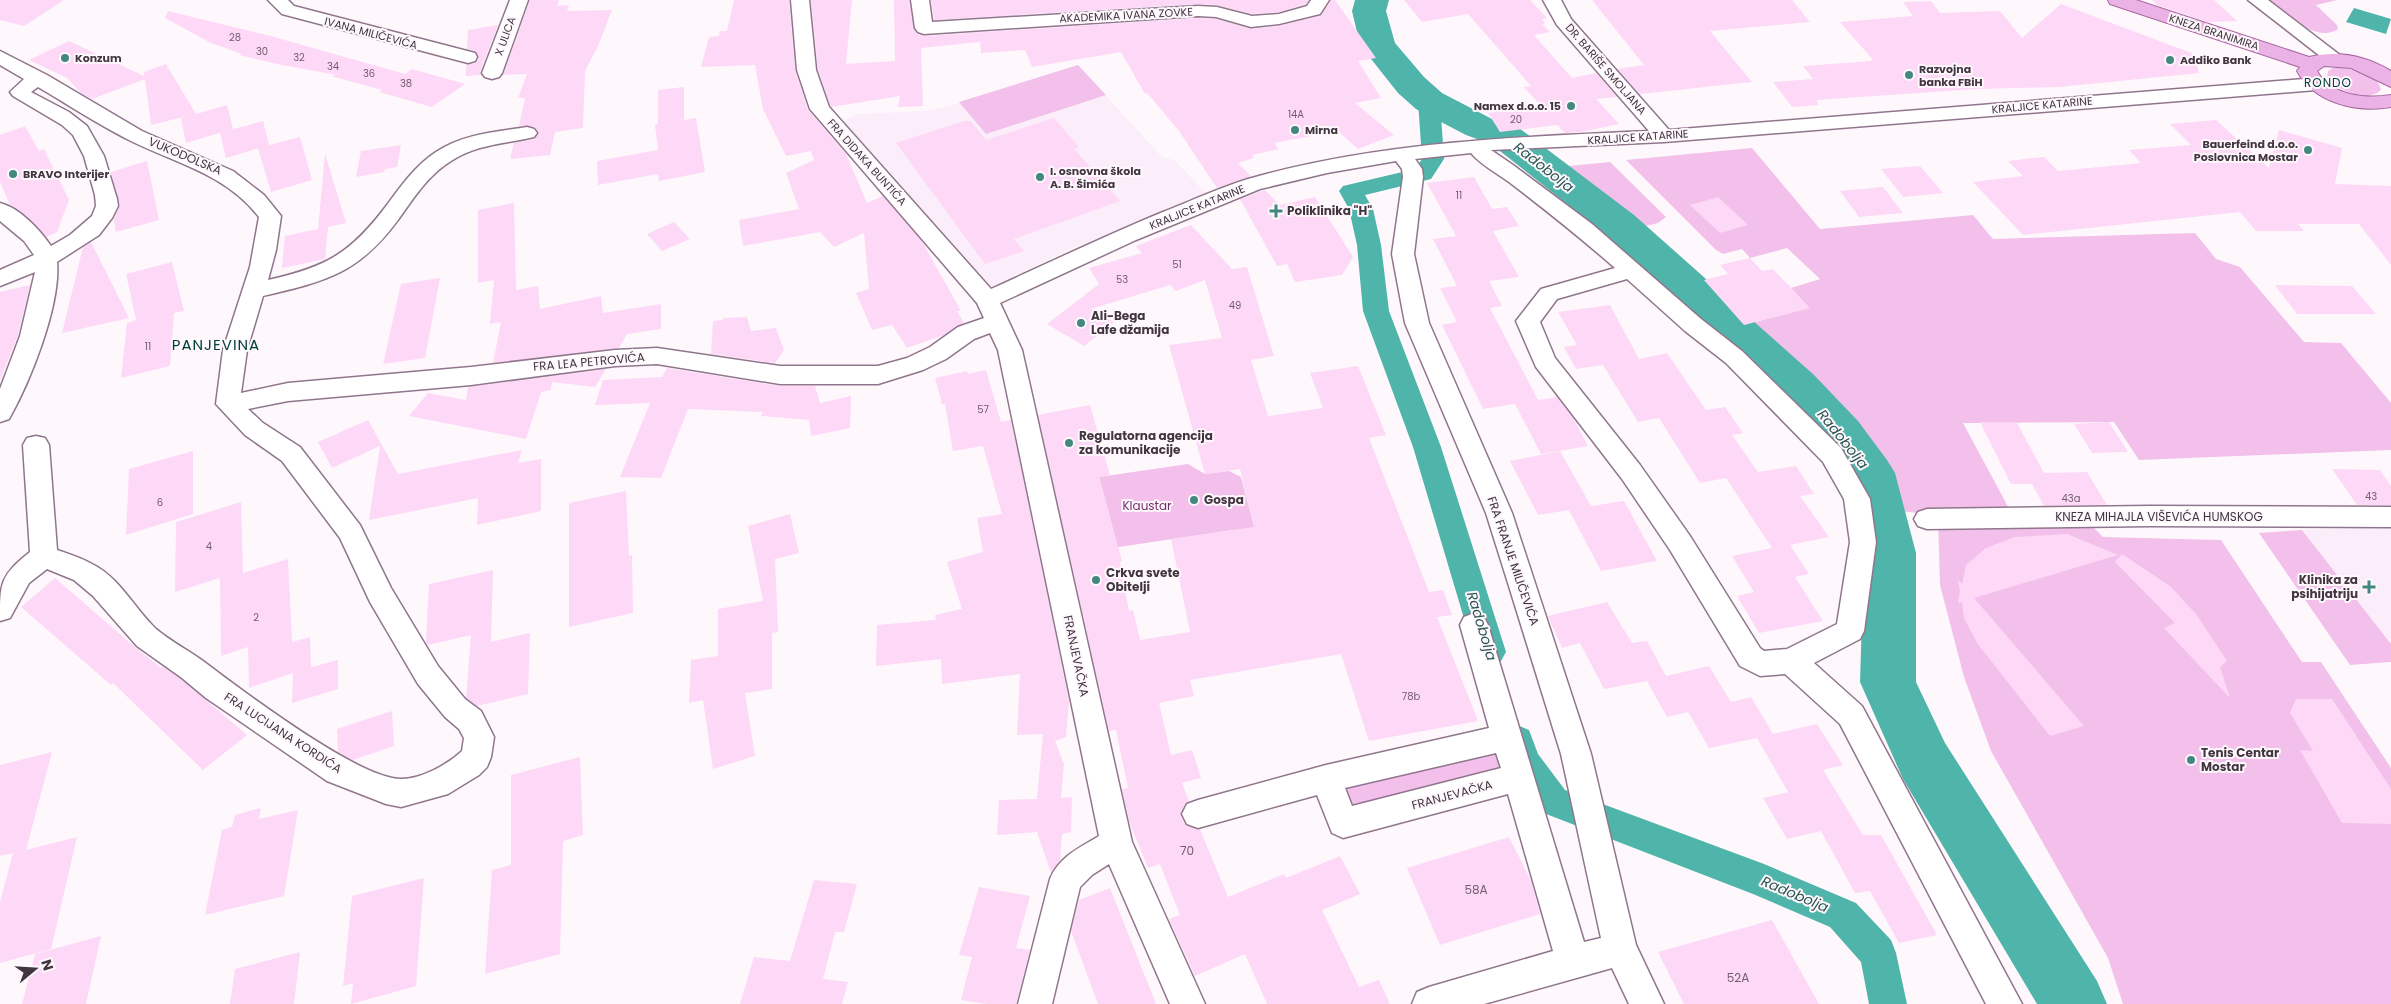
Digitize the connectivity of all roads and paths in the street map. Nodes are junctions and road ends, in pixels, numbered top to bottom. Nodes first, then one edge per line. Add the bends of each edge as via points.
1 (277, 0) edge
2 (519, 0) edge
3 (800, 0) edge
4 (920, 0) edge
5 (1320, 0) edge
6 (1552, 0) edge
7 (2117, 0) edge
8 (2257, 0) edge
9 (2150, 7) edge
10 (0, 57) edge
11 (468, 58) dead end
12 (2336, 59) junction
13 (492, 73) dead end
14 (2313, 74) junction
15 (40, 79) junction
16 (2391, 80) edge
17 (2382, 102) edge
18 (2391, 123) edge
19 (527, 133) dead end
20 (1664, 136) junction
21 (1527, 142) joint
22 (1485, 145) junction
23 (1408, 166) junction
24 (0, 210) edge
25 (46, 257) junction
26 (1630, 271) junction
27 (0, 279) edge
28 (253, 291) junction
29 (992, 311) junction
30 (228, 404) junction
31 (0, 413) edge
32 (36, 445) dead end
33 (2391, 517) edge
34 (1927, 519) dead end
35 (44, 556) junction
36 (0, 610) edge
37 (1474, 625) dead end
38 (1791, 661) junction
39 (1506, 737) junction
40 (1518, 778) junction
41 (1326, 779) junction
42 (1198, 814) dead end
43 (1116, 843) junction
44 (1620, 949) junction
45 (1573, 961) junction
46 (1035, 1004) edge
47 (1188, 1004) edge
48 (1430, 1004) edge
49 (1647, 1004) edge
50 (2005, 1004) edge

1 - 11 street, IVANA MILIČEVIĆA via 288,10 306,16
2 - 13 street, X ULICA
3 - 29 street, FRA DIDAKA BUNTIĆA via 806,70 812,95 820,110 921,222
4 - 5 street, AKADEMIKA IVANA ZOVKE via 924,28 1198,11 1217,12 1251,22 1314,10
6 - 20 street, DR. BARIŠE SMOLJANA via 1564,20
7 - 9 main road, KNEZA BRANIMIRA
8 - 12 street
9 - 14 main road, KNEZA BRANIMIRA
10 - 15 street, VUKODOLSKA
12 - 14 main road via 2320,60
12 - 16 main road via 2369,67
14 - 17 main road, KNEZA BRANIMIRA via 2342,98
14 - 20 street, KRALJICE KATARINE
15 - 25 street via 20,92 28,100 59,114 76,127 87,142 98,168 107,205 96,228
15 - 28 street, VUKODOLSKA via 136,135 220,171 254,196 270,216 265,255
17 - 18 main road
19 - 28 street via 460,146 421,175 372,239 348,260 314,275
20 - 21 street, KRALJICE KATARINE
21 - 22 street, KRALJICE KATARINE
22 - 23 street, KRALJICE KATARINE via 1445,148
22 - 26 street via 1486,158 1506,169 1584,229
23 - 29 street, KRALJICE KATARINE via 1327,167 1254,184 1061,264
23 - 44 street, FRA FRANJE MILIČEVIĆA via 1403,254 1417,323 1499,513 1576,754
24 - 25 street via 37,241
25 - 27 street
25 - 31 street via 46,279 37,314 7,404
26 - 38 street via 1734,357 1772,393 1832,455 1856,499 1864,542 1850,631
26 - 38 street via 1549,294 1528,322 1544,361 1637,480 1750,657 1760,664
28 - 30 street, VUKODOLSKA via 234,352
29 - 30 street, FRA LEA PETROVIĆA via 938,353 878,375 780,375 656,356 288,392
29 - 43 street, FRANJEVAČKA via 1010,350
30 - 35 street, FRA LUCIJANA KORDIĆA via 254,429 291,454 350,532 380,594 428,675 455,708 470,720 479,737 476,757 468,765 437,784 401,793 338,772 216,690 192,669 146,638 103,588 84,572
32 - 35 street
33 - 34 street, KNEZA MIHAJLA VIŠEVIĆA HUMSKOG
35 - 36 street via 19,575
37 - 39 street
38 - 50 street via 1851,715
39 - 40 street
39 - 41 street
40 - 41 street, FRANJEVAČKA via 1343,823
40 - 45 street
41 - 42 street
43 - 46 street via 1080,864 1066,879
43 - 47 street, FRANJEVAČKA
44 - 45 street
44 - 49 street
45 - 48 street

